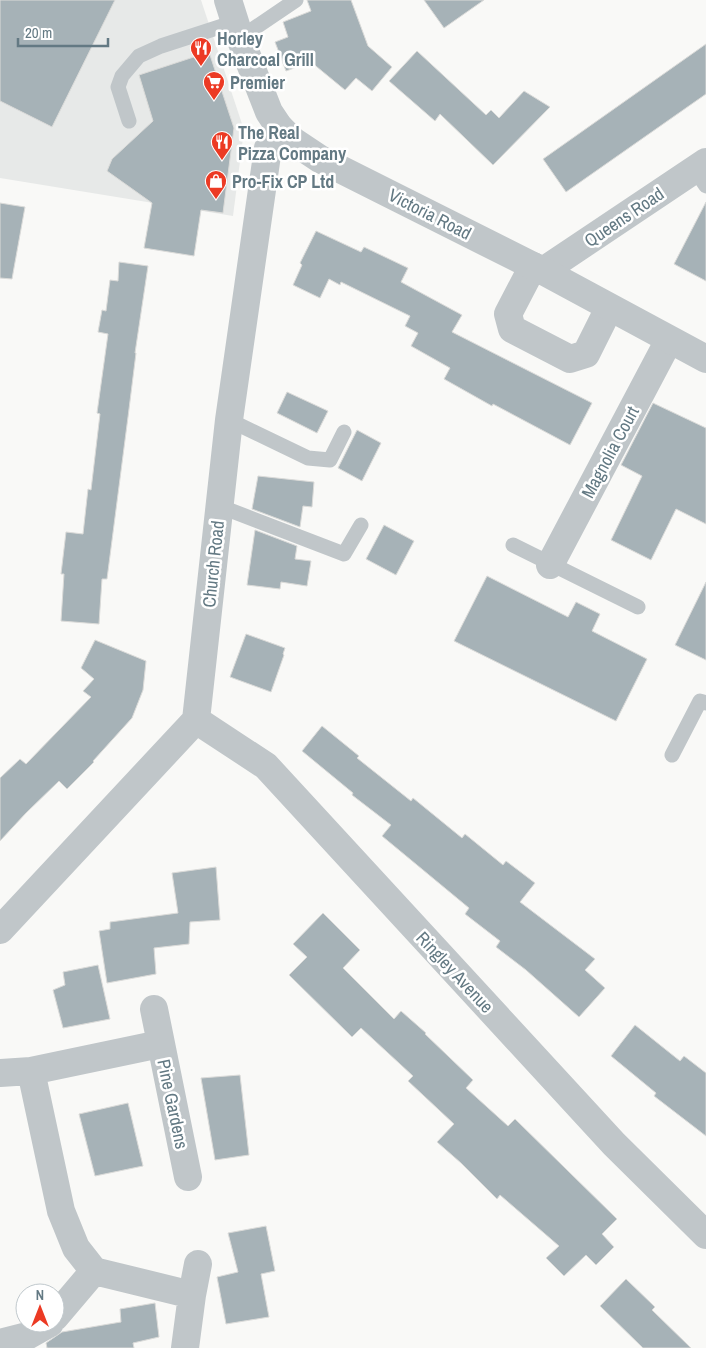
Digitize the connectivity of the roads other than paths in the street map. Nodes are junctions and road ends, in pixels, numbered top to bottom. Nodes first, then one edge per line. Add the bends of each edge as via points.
1 (296, 0) edge
2 (234, 20) edge
3 (129, 121) dead end
4 (279, 127) junction
5 (702, 172) edge
6 (538, 269) junction
7 (609, 308) junction
8 (669, 340) junction
9 (706, 359) edge
10 (229, 420) junction
11 (344, 432) dead end
12 (219, 506) junction
13 (361, 525) dead end
14 (513, 545) dead end
15 (550, 564) junction
16 (638, 607) dead end
17 (706, 703) edge
18 (196, 720) junction
19 (672, 755) dead end
20 (0, 930) edge
21 (154, 1009) dead end
22 (160, 1044) junction
23 (31, 1070) junction
24 (0, 1073) edge
25 (188, 1177) dead end
26 (706, 1235) edge
27 (198, 1264) dead end
28 (94, 1271) junction
29 (192, 1295) junction
30 (65, 1306) edge
31 (32, 1333) edge
32 (0, 1343) edge
33 (186, 1348) edge

1 - 2 lane
2 - 3 lane via 139,56 122,76 118,88
2 - 4 street, Victoria Road via 269,112
4 - 6 street, Victoria Road via 292,141 320,159
4 - 10 street, Church Road via 268,148
5 - 6 street, Queens Road
6 - 7 street, Victoria Road
6 - 7 street via 508,314 512,329 570,359 586,354
7 - 8 street, Victoria Road
8 - 9 street, Victoria Road
8 - 15 street, Magnolia Court
10 - 11 lane via 308,458 330,460
10 - 12 street, Church Road
12 - 13 lane via 344,554
12 - 18 street, Church Road
14 - 15 lane
15 - 16 lane
17 - 19 lane via 700,700
18 - 20 street
18 - 26 street, Ringley Avenue via 266,766 614,1144
21 - 22 street
22 - 23 street, Pine Gardens
22 - 25 street, Pine Gardens
23 - 24 street, Pine Gardens
23 - 28 street via 61,1212 76,1248
27 - 29 street
28 - 29 street
28 - 30 street
29 - 33 street
31 - 32 street

